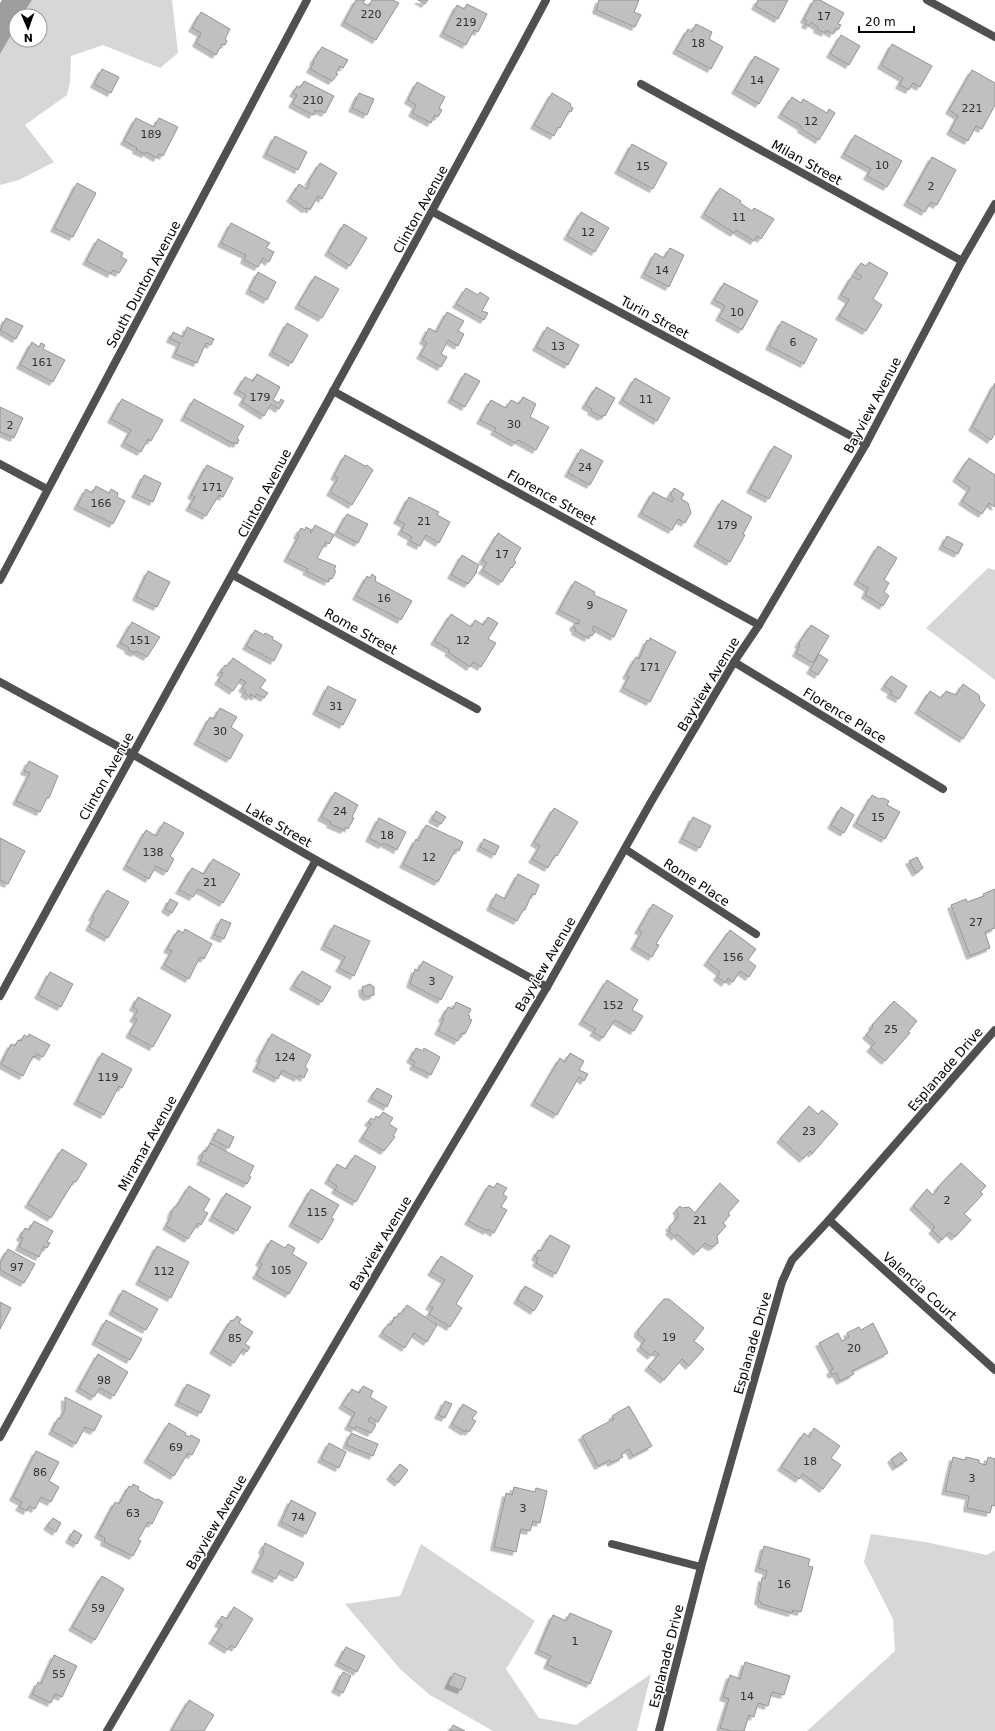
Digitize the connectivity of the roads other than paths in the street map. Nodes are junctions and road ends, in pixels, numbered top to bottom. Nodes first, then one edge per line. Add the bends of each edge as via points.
1 (307, 0) edge
2 (546, 0) edge
3 (927, 0) edge
4 (995, 37) edge
5 (641, 84) dead end
6 (995, 204) edge
7 (433, 212) junction
8 (962, 261) junction
9 (333, 391) junction
10 (866, 444) junction
11 (0, 464) edge
12 (47, 489) junction
13 (233, 575) junction
14 (0, 580) edge
15 (759, 625) junction
16 (734, 662) junction
17 (0, 682) edge
18 (477, 709) dead end
19 (132, 754) junction
20 (943, 789) dead end
21 (625, 849) junction
22 (316, 860) junction
23 (756, 934) dead end
24 (547, 986) junction
25 (0, 996) edge
26 (995, 1030) edge
27 (829, 1220) junction
28 (995, 1370) edge
29 (0, 1437) edge
30 (612, 1544) dead end
31 (701, 1567) junction
32 (107, 1731) edge
33 (659, 1731) edge

1 - 12 street, South Dunton Avenue
2 - 7 street, Clinton Avenue
3 - 4 street
5 - 8 street, Milan Street
6 - 8 street, Bayview Avenue
7 - 9 street, Clinton Avenue
7 - 10 street, Turin Street
8 - 10 street, Bayview Avenue
9 - 13 street, Clinton Avenue
9 - 15 street, Florence Street
10 - 15 street, Bayview Avenue
11 - 12 street
12 - 14 street, South Dunton Avenue
13 - 18 street, Rome Street
13 - 19 street, Clinton Avenue
15 - 16 street, Bayview Avenue
16 - 20 street, Florence Place
16 - 21 street, Bayview Avenue
17 - 19 street, Lake Street
19 - 22 street, Lake Street
19 - 25 street, Clinton Avenue
21 - 23 street, Rome Place
21 - 24 street, Bayview Avenue
22 - 24 street, Lake Street
22 - 29 street, Miramar Avenue
24 - 32 street, Bayview Avenue
26 - 27 street, Esplanade Drive
27 - 28 street, Valencia Court
27 - 31 street, Esplanade Drive via 792,1260 782,1282
30 - 31 street
31 - 33 street, Esplanade Drive

